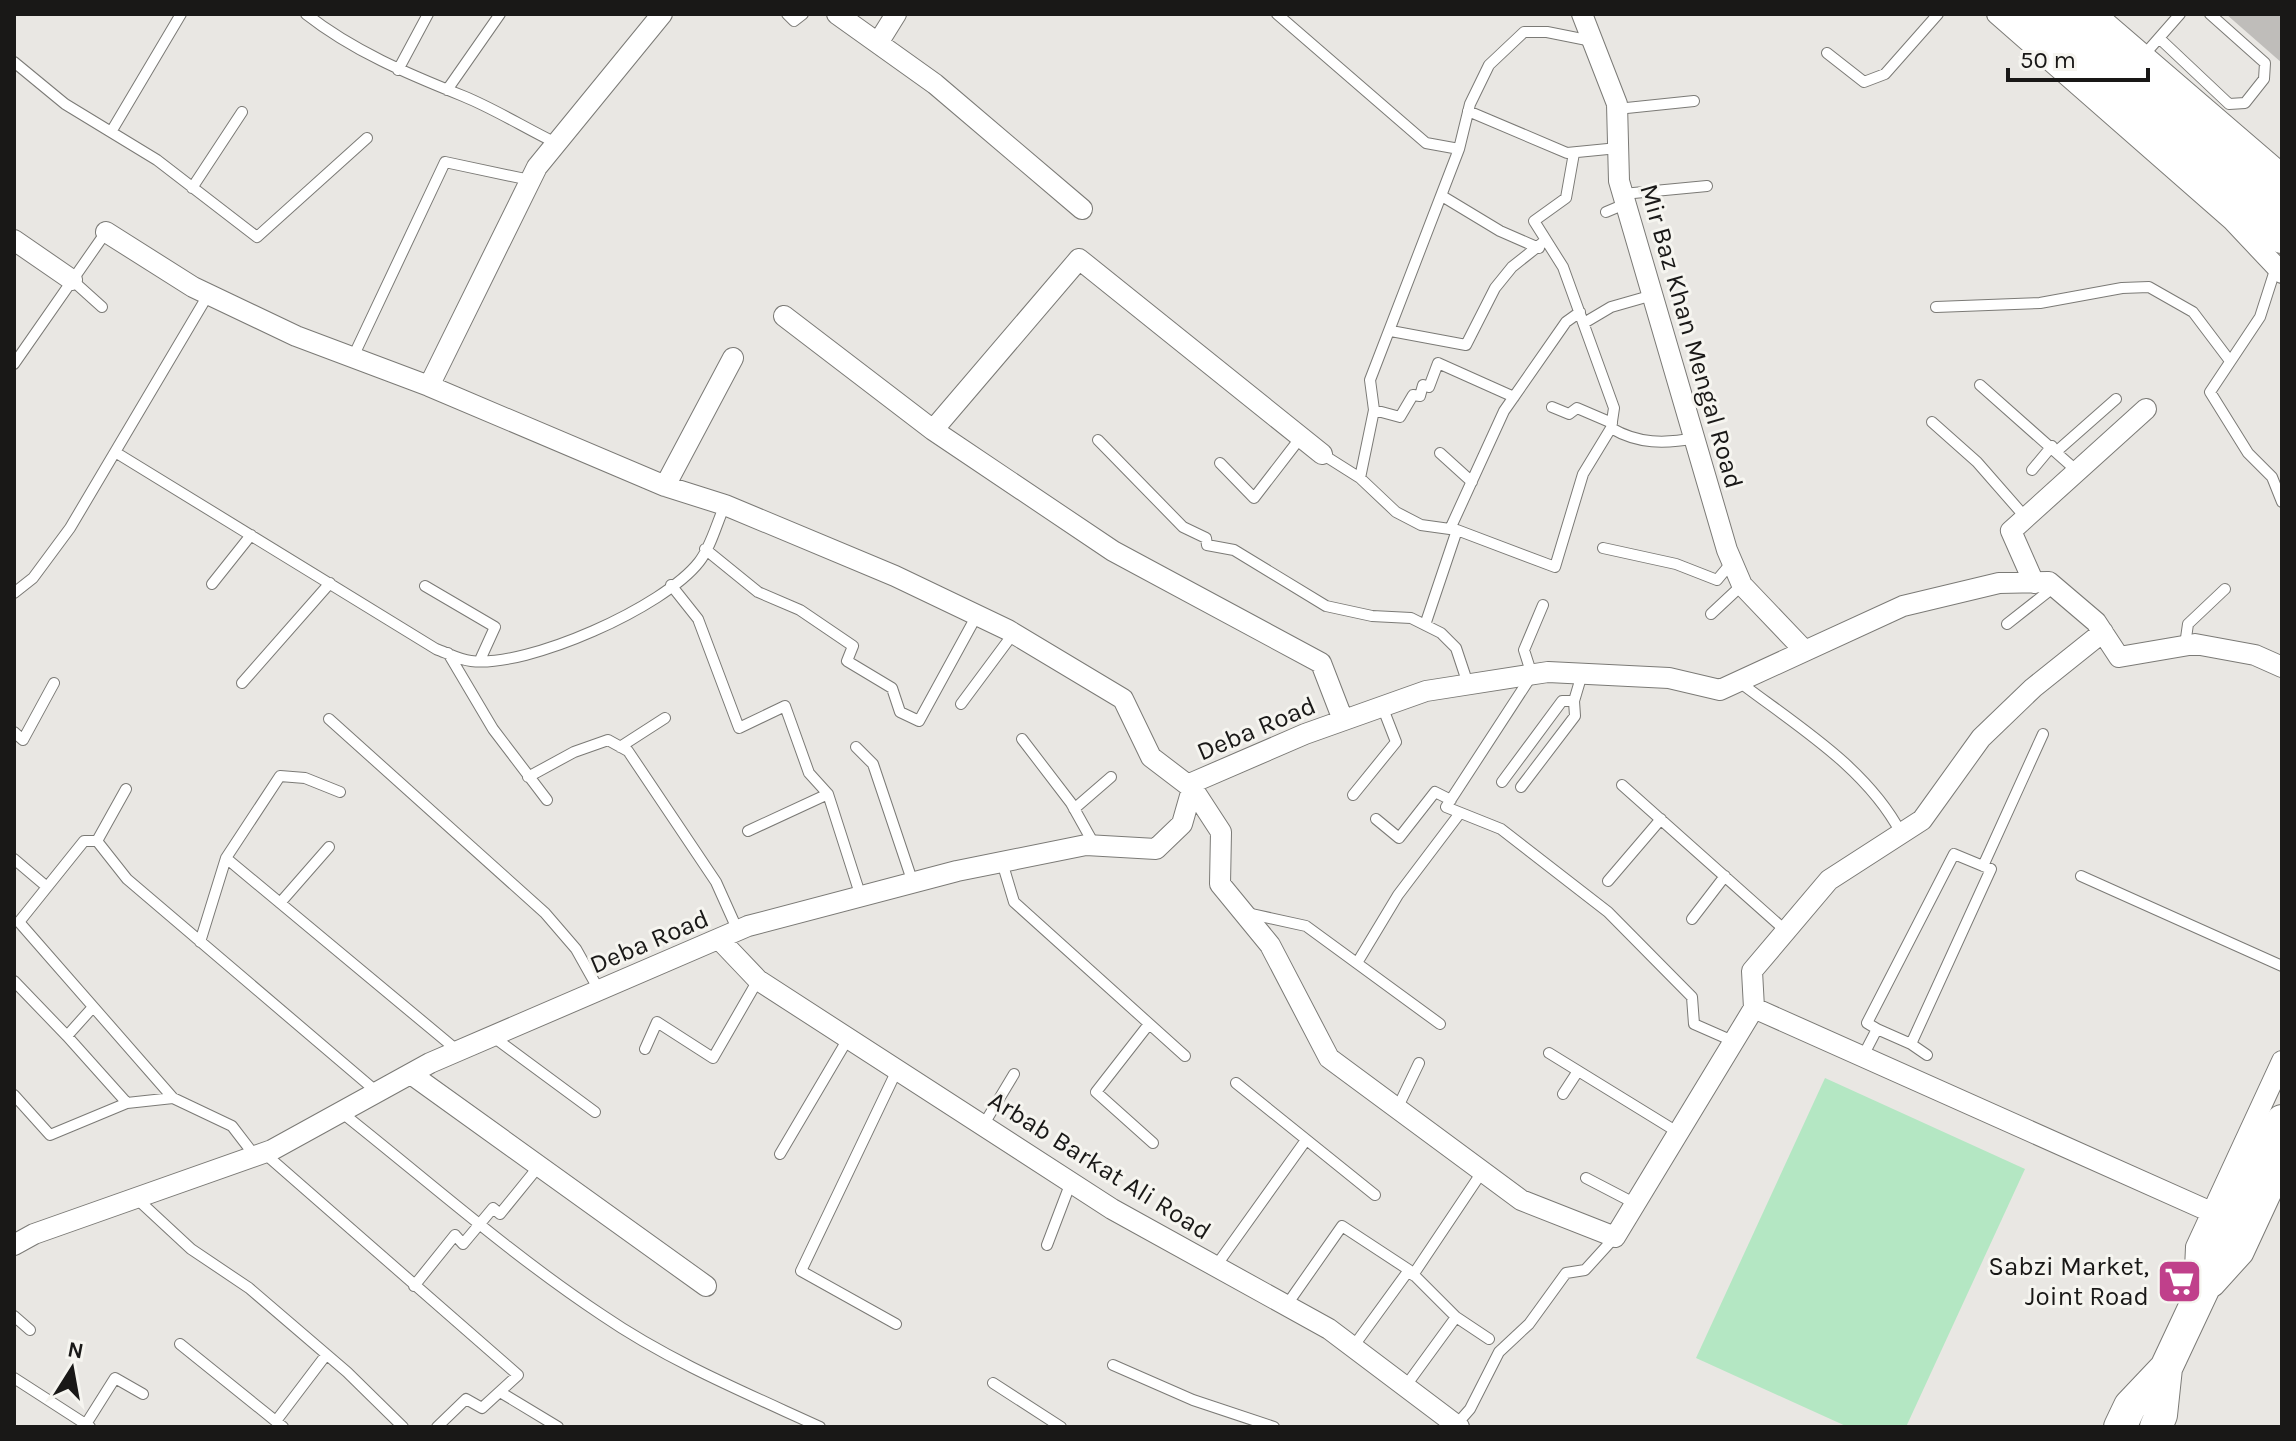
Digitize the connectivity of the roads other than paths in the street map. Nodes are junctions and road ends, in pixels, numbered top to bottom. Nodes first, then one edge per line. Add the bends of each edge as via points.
1 (181, 14) edge
2 (428, 14) edge
3 (500, 14) edge
4 (787, 14) edge
5 (803, 14) edge
6 (837, 14) edge
7 (896, 14) edge
8 (1277, 14) edge
9 (1582, 14) edge
10 (1938, 14) edge
11 (1997, 14) edge
12 (2029, 14) edge
13 (2065, 14) edge
14 (2096, 14) edge
15 (2180, 14) edge
16 (2210, 14) edge
17 (309, 15) edge
18 (657, 16) edge
19 (2159, 38) junction
20 (1592, 41) junction
21 (878, 43) junction
22 (1827, 53) dead end
23 (2144, 55) junction
24 (14, 62) edge
25 (398, 70) junction
26 (447, 90) junction
27 (1694, 101) dead end
28 (1617, 109) junction
29 (1468, 111) junction
30 (242, 112) dead end
31 (111, 132) junction
32 (367, 138) dead end
33 (556, 143) junction
34 (1618, 148) junction
35 (1459, 149) junction
36 (1574, 153) junction
37 (2282, 174) edge
38 (530, 180) junction
39 (1707, 186) dead end
40 (192, 188) junction
41 (1442, 196) junction
42 (1624, 199) junction
43 (2282, 206) edge
44 (1082, 209) dead end
45 (1606, 212) dead end
46 (106, 232) joint
47 (14, 240) edge
48 (1542, 244) junction
49 (2280, 259) edge
50 (72, 280) junction
51 (208, 295) junction
52 (1653, 295) junction
53 (102, 307) dead end
54 (1936, 307) dead end
55 (784, 316) dead end
56 (1582, 318) junction
57 (1391, 331) junction
58 (353, 357) junction
59 (733, 358) dead end
60 (2230, 361) junction
61 (14, 364) edge
62 (1980, 385) dead end
63 (429, 386) junction
64 (1514, 397) junction
65 (2116, 399) dead end
66 (1552, 407) dead end
67 (2146, 409) dead end
68 (1374, 410) junction
69 (1932, 422) dead end
70 (1611, 426) junction
71 (933, 430) junction
72 (1301, 437) junction
73 (1695, 438) junction
74 (1098, 440) dead end
75 (2055, 449) junction
76 (115, 452) junction
77 (1440, 453) dead end
78 (1322, 454) joint
79 (1220, 463) dead end
80 (2032, 470) dead end
81 (2077, 471) junction
82 (1360, 478) junction
83 (1472, 482) junction
84 (665, 486) junction
85 (2282, 502) edge
86 (725, 505) junction
87 (2026, 518) junction
88 (1454, 529) junction
89 (251, 535) junction
90 (1603, 548) dead end
91 (705, 549) junction
92 (1732, 562) junction
93 (330, 583) junction
94 (212, 584) dead end
95 (671, 585) junction
96 (1742, 585) junction
97 (2044, 585) junction
98 (425, 586) dead end
99 (2225, 589) dead end
100 (14, 593) edge
101 (1543, 605) dead end
102 (1711, 614) dead end
103 (977, 615) junction
104 (2007, 624) dead end
105 (1425, 625) junction
106 (2103, 632) junction
107 (1013, 634) junction
108 (2185, 645) junction
109 (1804, 650) junction
110 (448, 653) junction
111 (480, 660) junction
112 (2282, 667) edge
113 (1582, 674) junction
114 (1532, 675) junction
115 (1738, 681) junction
116 (54, 683) dead end
117 (242, 683) dead end
118 (1468, 684) junction
119 (1574, 701) junction
120 (961, 704) dead end
121 (1382, 706) junction
122 (665, 718) dead end
123 (329, 719) dead end
124 (1343, 720) junction
125 (14, 732) edge
126 (2043, 734) dead end
127 (1022, 739) dead end
128 (620, 747) junction
129 (856, 747) dead end
130 (528, 777) junction
131 (1111, 777) dead end
132 (1502, 782) dead end
133 (1622, 785) dead end
134 (1521, 787) dead end
135 (126, 789) dead end
136 (1193, 789) junction
137 (340, 792) dead end
138 (828, 794) junction
139 (1353, 795) dead end
140 (547, 800) dead end
141 (1451, 800) junction
142 (1074, 809) junction
143 (1460, 813) junction
144 (1376, 819) dead end
145 (1661, 819) junction
146 (748, 831) dead end
147 (1901, 833) junction
148 (97, 841) junction
149 (1095, 846) junction
150 (329, 847) dead end
151 (226, 858) junction
152 (14, 859) edge
153 (1002, 862) junction
154 (1983, 866) junction
155 (1725, 876) junction
156 (2081, 876) dead end
157 (1608, 881) dead end
158 (913, 883) junction
159 (47, 887) junction
160 (861, 897) junction
161 (280, 903) junction
162 (1243, 912) junction
163 (1692, 919) dead end
164 (1786, 931) junction
165 (728, 935) junction
166 (200, 942) junction
167 (1357, 963) junction
168 (2282, 966) edge
169 (758, 980) junction
170 (14, 981) edge
171 (599, 990) junction
172 (93, 1007) junction
173 (1754, 1008) junction
174 (1149, 1024) junction
175 (1440, 1024) dead end
176 (1877, 1029) junction
177 (67, 1036) junction
178 (492, 1036) junction
179 (849, 1037) junction
180 (1736, 1042) junction
181 (1911, 1044) junction
182 (645, 1049) dead end
183 (458, 1051) junction
184 (1549, 1053) dead end
185 (1927, 1055) dead end
186 (1185, 1056) dead end
187 (1862, 1058) junction
188 (2282, 1061) edge
189 (1419, 1063) dead end
190 (898, 1068) junction
191 (1578, 1071) junction
192 (411, 1074) junction
193 (1014, 1074) dead end
194 (1236, 1083) dead end
195 (377, 1092) junction
196 (1563, 1094) dead end
197 (14, 1095) edge
198 (173, 1098) junction
199 (127, 1103) junction
200 (1397, 1109) junction
201 (341, 1112) junction
202 (595, 1112) dead end
203 (2282, 1121) edge
204 (984, 1124) junction
205 (1679, 1133) junction
206 (1306, 1140) junction
207 (1153, 1143) dead end
208 (780, 1154) dead end
209 (259, 1155) junction
210 (539, 1166) junction
211 (2282, 1170) edge
212 (1482, 1172) junction
213 (1586, 1178) dead end
214 (1071, 1182) junction
215 (1375, 1195) dead end
216 (136, 1198) junction
217 (1636, 1204) junction
218 (2211, 1212) junction
219 (481, 1223) junction
220 (1615, 1237) junction
221 (14, 1245) edge
222 (1047, 1245) dead end
223 (1216, 1266) junction
224 (1411, 1272) junction
225 (414, 1286) junction
226 (706, 1286) dead end
227 (1286, 1306) junction
228 (2194, 1309) junction
229 (14, 1316) edge
230 (1456, 1317) junction
231 (896, 1324) dead end
232 (30, 1330) dead end
233 (1489, 1339) dead end
234 (180, 1344) dead end
235 (1353, 1347) junction
236 (326, 1355) junction
237 (1113, 1365) dead end
238 (2166, 1368) junction
239 (14, 1378) edge
240 (993, 1383) dead end
241 (1405, 1387) junction
242 (500, 1392) junction
243 (143, 1394) dead end
244 (279, 1424) edge
245 (88, 1426) edge
246 (1457, 1426) edge
247 (403, 1427) edge
248 (437, 1427) edge
249 (558, 1427) edge
250 (820, 1427) edge
251 (1061, 1427) edge
252 (1274, 1427) edge
253 (2120, 1427) edge
254 (2156, 1427) edge

1 - 31 lane
2 - 25 lane
3 - 26 lane
4 - 5 lane via 794,21
6 - 21 street
7 - 21 street
8 - 35 lane via 1426,143
9 - 20 street, Mir Baz Khan Mengal Road
10 - 22 lane via 1885,74 1864,82
11 - 49 street
12 - 49 main road
13 - 43 main road
14 - 23 street
15 - 19 lane
16 - 19 lane via 2265,63 2264,79 2245,103 2229,104
17 - 25 lane via 332,35
18 - 33 street
19 - 23 lane
20 - 28 street, Mir Baz Khan Mengal Road
20 - 29 lane via 1524,32 1489,65
21 - 44 street via 935,84
23 - 37 street
24 - 31 lane via 65,104
25 - 26 lane
26 - 33 lane
27 - 28 lane
28 - 34 street, Mir Baz Khan Mengal Road
29 - 35 lane
29 - 36 lane
30 - 40 lane
31 - 40 lane
32 - 40 lane via 257,237
33 - 38 street
34 - 36 lane
34 - 42 street, Mir Baz Khan Mengal Road
35 - 41 lane
36 - 48 lane via 1566,198 1534,221
38 - 58 lane via 445,162
38 - 63 street
39 - 42 lane
41 - 48 lane via 1500,231
41 - 57 lane
42 - 45 lane
42 - 52 street, Mir Baz Khan Mengal Road
46 - 50 lane
46 - 51 street
47 - 50 street
48 - 56 lane via 1563,267
48 - 57 lane via 1495,288 1466,345
49 - 60 lane via 2260,317
50 - 53 lane
50 - 61 lane
51 - 58 street
51 - 76 lane
52 - 56 lane
52 - 73 street, Mir Baz Khan Mengal Road
54 - 60 lane via 2040,303 2149,287 2193,312
55 - 71 street
56 - 64 lane via 1566,322
56 - 70 lane via 1614,408
57 - 68 lane via 1370,380
58 - 63 street
59 - 84 street
60 - 85 lane via 2210,392 2248,453 2272,477
62 - 75 lane
63 - 84 street
64 - 68 lane via 1438,363 1429,387 1423,385 1420,396 1413,395 1400,417
64 - 83 lane
65 - 75 lane
66 - 70 lane via 1569,414 1577,408
67 - 81 street
68 - 82 lane
69 - 87 lane via 1977,462
70 - 73 lane via 1627,438 1667,444
70 - 88 lane via 1583,474 1555,567
71 - 72 street via 1079,259
71 - 124 street via 1113,551 1321,663
72 - 78 street
72 - 79 lane via 1254,498
73 - 92 street, Mir Baz Khan Mengal Road
74 - 105 lane via 1183,527 1206,538 1207,545 1234,550 1326,606 1411,618
75 - 80 lane
75 - 81 lane
76 - 89 lane
76 - 100 lane via 70,528 33,578
77 - 83 lane
78 - 82 lane
81 - 87 street
82 - 88 lane via 1396,512 1421,525
83 - 88 lane
84 - 86 street
86 - 91 lane
86 - 103 street
87 - 97 street via 2011,531
88 - 105 lane
89 - 93 lane
89 - 94 lane
90 - 92 lane via 1676,564 1717,580
91 - 95 lane via 700,561
91 - 103 lane via 758,592 800,610 853,646 847,661 892,688 900,712 919,721
92 - 96 street, Mir Baz Khan Mengal Road
93 - 110 lane
93 - 117 lane
95 - 111 lane via 649,604 533,654
95 - 138 lane via 698,619 739,728 785,706 809,773
96 - 102 lane
96 - 109 street, Mir Baz Khan Mengal Road
97 - 104 lane
97 - 106 street
97 - 109 street, Deba Road via 1999,583 1903,606
98 - 111 lane via 495,627
99 - 108 lane via 2188,624
101 - 114 lane via 1524,650
103 - 107 street
105 - 118 lane via 1456,648
106 - 108 street via 2119,657
106 - 147 street via 1981,738 1922,820
107 - 120 lane
107 - 136 street via 1123,699 1151,757
108 - 112 street via 2255,655
109 - 115 street, Deba Road
110 - 111 lane
110 - 130 lane
113 - 114 street, Deba Road
113 - 115 street, Deba Road via 1669,678 1720,690
113 - 119 lane
114 - 118 street, Deba Road
114 - 141 lane
115 - 147 lane via 1842,760 1889,810
116 - 125 lane via 23,740
118 - 121 street, Deba Road
119 - 132 lane via 1562,701
119 - 134 lane via 1575,716
121 - 124 street, Deba Road
121 - 139 lane via 1396,742
122 - 128 lane
123 - 171 lane via 545,913 576,949
124 - 136 street, Deba Road via 1194,782
126 - 154 lane
127 - 142 lane
128 - 130 lane via 608,740
128 - 165 lane via 628,751 716,882
129 - 158 lane via 873,764
130 - 140 lane
131 - 142 lane
133 - 145 lane
135 - 148 lane
136 - 149 street, Deba Road via 1182,824 1156,849
136 - 162 street via 1221,832 1220,884
137 - 151 lane via 305,778 280,776
138 - 146 lane
138 - 160 lane
141 - 143 lane via 1446,807
141 - 144 lane via 1435,792 1399,838
142 - 149 lane
143 - 167 lane via 1398,895
143 - 180 lane via 1501,829 1608,912 1692,997 1694,1024
145 - 155 lane
145 - 157 lane
147 - 164 street via 1829,880
148 - 159 lane via 84,841
148 - 166 lane via 127,879
149 - 153 street, Deba Road
150 - 161 lane
151 - 161 lane
151 - 166 lane
152 - 159 lane
153 - 158 street, Deba Road
153 - 174 lane via 1014,902
154 - 176 lane via 1954,854 1867,1023
154 - 181 lane via 1991,869
155 - 163 lane
155 - 164 lane
156 - 168 lane
158 - 160 street, Deba Road
159 - 172 lane via 19,922
160 - 165 street, Deba Road
161 - 183 lane
162 - 167 lane via 1306,926
162 - 200 street via 1270,945 1329,1058
164 - 173 street via 1752,971
165 - 169 street, Arbab Barkat Ali Road
165 - 171 street, Deba Road
166 - 195 lane
167 - 175 lane
169 - 179 street, Arbab Barkat Ali Road
169 - 182 lane via 713,1058 657,1022
170 - 177 lane
171 - 178 street, Deba Road
172 - 177 lane
172 - 198 lane
173 - 180 street
173 - 187 street
174 - 186 lane
174 - 207 lane via 1096,1092
176 - 181 lane
176 - 187 lane
177 - 199 lane
178 - 183 street, Deba Road
178 - 202 lane
179 - 190 street, Arbab Barkat Ali Road
179 - 208 lane
180 - 205 street
181 - 185 lane
183 - 192 street, Deba Road
184 - 191 lane
187 - 218 street
188 - 218 street
189 - 200 lane
190 - 204 street, Arbab Barkat Ali Road
190 - 231 lane via 801,1271
191 - 196 lane
191 - 205 lane
192 - 195 street, Deba Road
192 - 210 street
193 - 204 lane
194 - 206 lane
195 - 201 street, Deba Road
197 - 199 lane via 50,1135
198 - 199 lane
198 - 209 lane via 232,1126
200 - 212 street
201 - 209 street, Deba Road
201 - 219 lane
203 - 228 main road
204 - 214 street, Arbab Barkat Ali Road
205 - 217 street
206 - 215 lane
206 - 223 lane
209 - 216 street, Deba Road
209 - 225 lane
210 - 219 lane via 500,1214 493,1208
210 - 226 street
211 - 228 street via 2243,1254
212 - 220 street via 1521,1200
212 - 224 lane
213 - 217 lane
214 - 222 lane
214 - 223 street, Arbab Barkat Ali Road
216 - 221 street, Deba Road
216 - 236 lane via 191,1249 249,1288
217 - 220 street
218 - 228 street via 2196,1247
219 - 225 lane via 463,1244 455,1235
219 - 250 lane via 604,1317 714,1378
220 - 246 lane via 1585,1270 1566,1273 1529,1324 1499,1352
223 - 227 street, Arbab Barkat Ali Road
224 - 227 lane via 1342,1226
224 - 230 lane
224 - 235 lane
225 - 242 lane via 518,1375
227 - 235 street, Arbab Barkat Ali Road
228 - 238 main road
229 - 232 lane
230 - 233 lane
230 - 241 lane
234 - 244 lane
235 - 241 street, Arbab Barkat Ali Road
236 - 244 lane
236 - 247 lane
237 - 252 lane
238 - 253 main road via 2130,1406
238 - 254 main road
239 - 245 lane
240 - 251 lane
241 - 246 street, Arbab Barkat Ali Road
242 - 248 lane via 482,1408 466,1399
242 - 249 lane
243 - 245 lane via 115,1378

